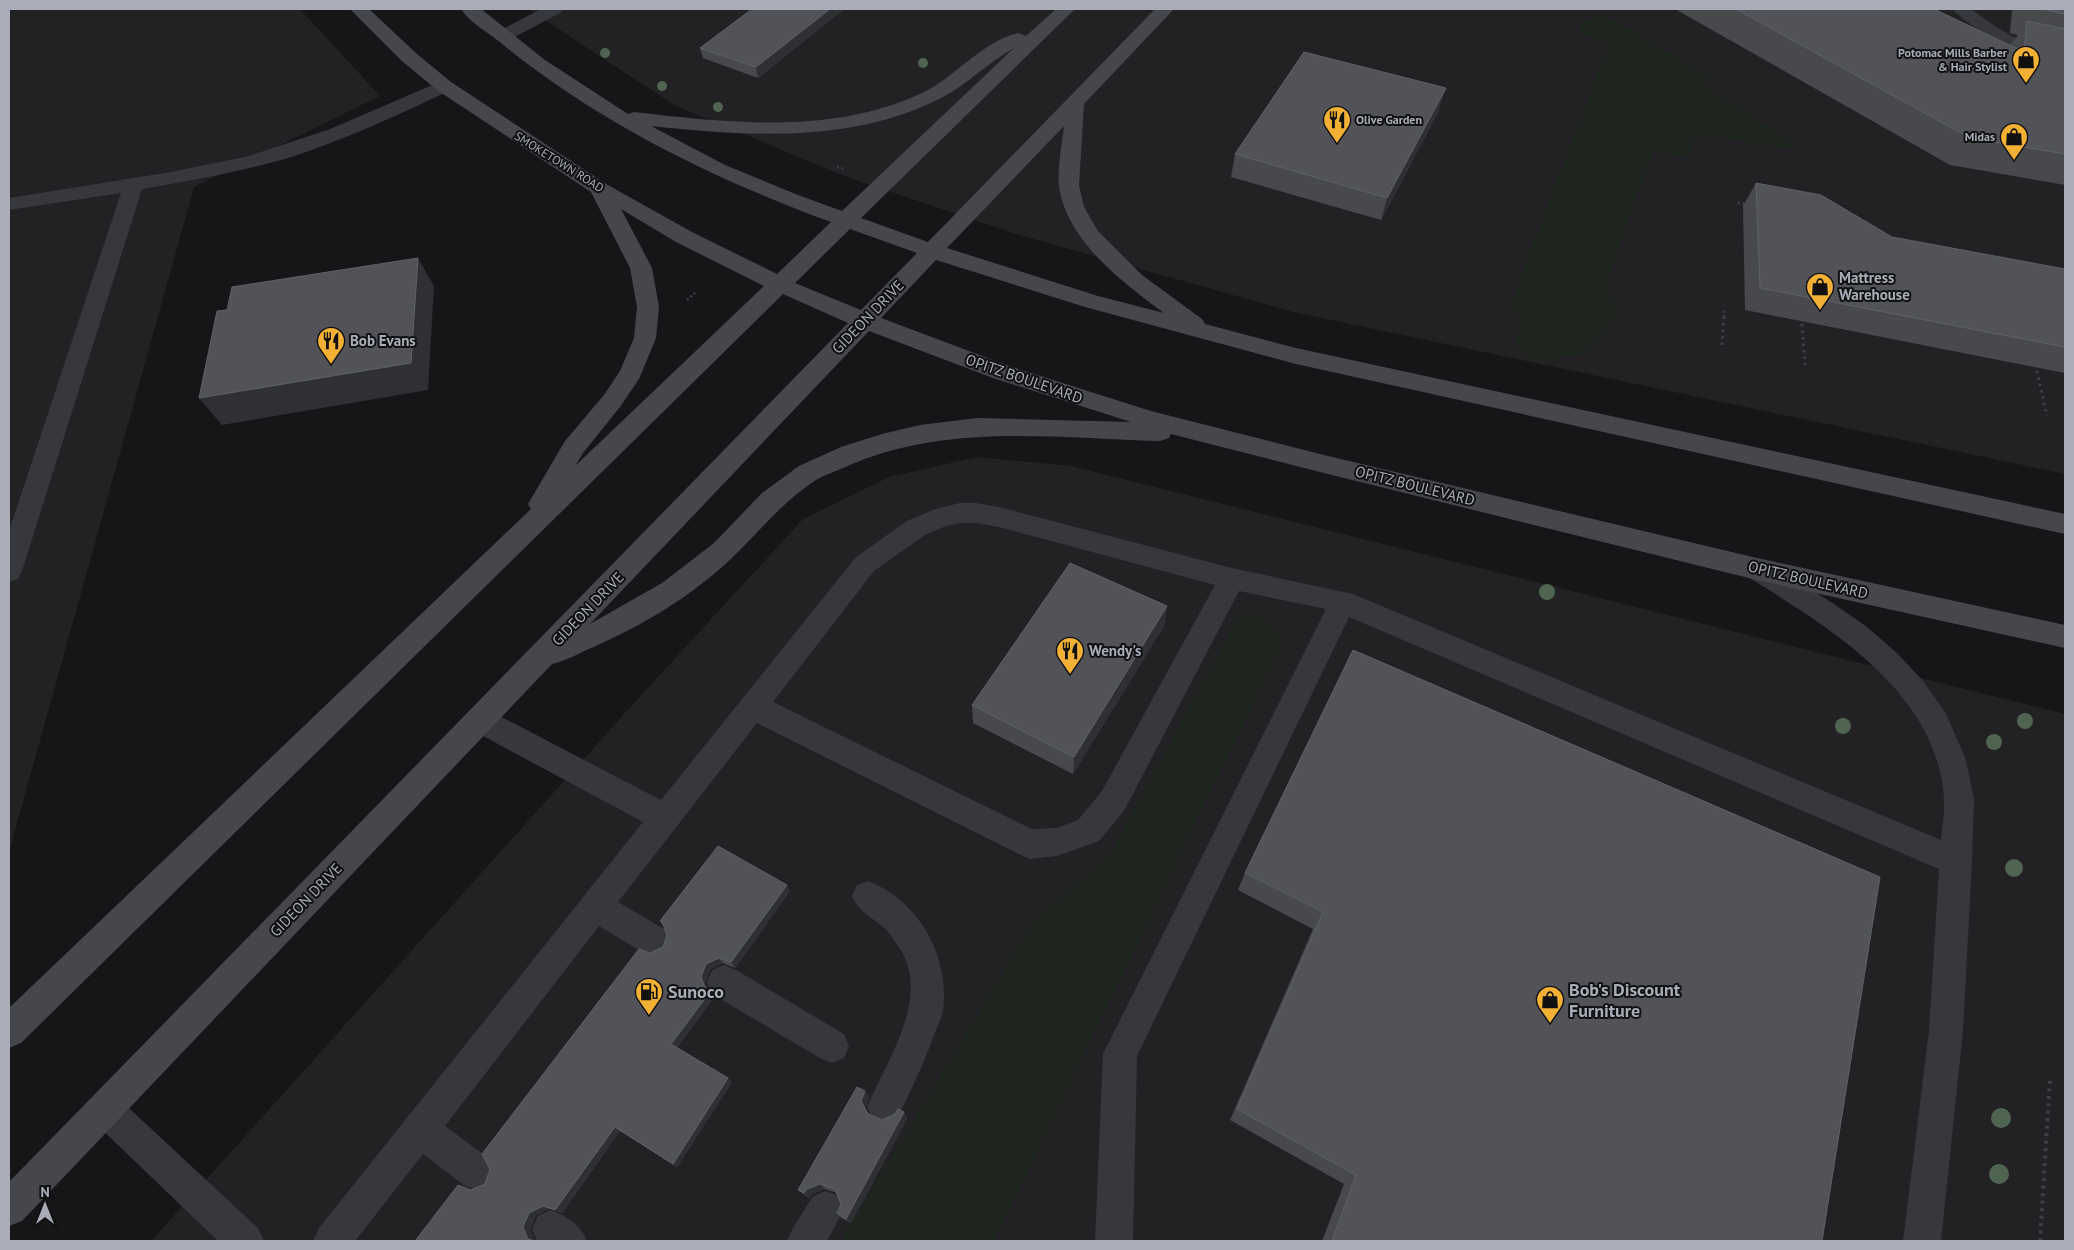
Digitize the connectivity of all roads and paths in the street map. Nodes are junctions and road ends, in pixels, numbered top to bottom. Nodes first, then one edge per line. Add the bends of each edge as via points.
1 (359, 9) edge
2 (470, 9) edge
3 (554, 9) edge
4 (1066, 9) edge
5 (1165, 9) edge
6 (1960, 9) edge
7 (1051, 22) junction
8 (503, 36) junction
9 (2065, 53) edge
10 (444, 86) junction
11 (1075, 102) junction
12 (620, 117) junction
13 (134, 183) junction
14 (599, 188) junction
15 (1738, 203) dead end
16 (9, 204) edge
17 (1746, 205) dead end
18 (845, 220) junction
19 (932, 251) junction
20 (779, 284) junction
21 (1724, 309) dead end
22 (865, 321) junction
23 (1802, 324) edge
24 (1208, 334) junction
25 (1722, 345) dead end
26 (1805, 365) dead end
27 (2037, 371) edge
28 (2046, 416) dead end
29 (1206, 434) junction
30 (532, 524) junction
31 (2065, 524) edge
32 (1757, 569) junction
33 (9, 570) edge
34 (1232, 579) junction
35 (1343, 602) junction
36 (2065, 637) edge
37 (542, 656) junction
38 (752, 706) junction
39 (480, 720) junction
40 (664, 818) junction
41 (1956, 861) junction
42 (868, 896) dead end
43 (596, 906) junction
44 (654, 941) dead end
45 (724, 982) dead end
46 (9, 1031) edge
47 (832, 1046) dead end
48 (2050, 1079) dead end
49 (884, 1107) dead end
50 (105, 1109) junction
51 (420, 1128) junction
52 (478, 1173) dead end
53 (9, 1208) edge
54 (826, 1209) edge
55 (245, 1241) edge
56 (332, 1241) edge
57 (806, 1241) edge
58 (1114, 1241) edge
59 (1922, 1241) edge
60 (2040, 1241) edge

1 - 10 main road, SMOKETOWN ROAD
2 - 8 main road
3 - 8 lane
4 - 7 main road
5 - 11 main road, GIDEON DRIVE
6 - 9 lane via 2008,41
7 - 12 main road via 990,54 958,80 928,98 850,123 784,130 739,129
7 - 18 main road
8 - 12 main road via 538,64
10 - 13 lane via 351,128 293,149 226,168
10 - 14 main road, SMOKETOWN ROAD
11 - 19 main road, GIDEON DRIVE
11 - 24 main road via 1069,185 1074,208 1090,235 1134,280
12 - 18 main road via 718,169
13 - 16 lane
13 - 33 lane
14 - 20 main road, SMOKETOWN ROAD via 684,237
14 - 30 main road via 641,268 648,307 645,338 631,373 574,447
15 - 17 path
18 - 19 main road
18 - 20 main road
19 - 22 main road, GIDEON DRIVE
19 - 24 main road
20 - 22 main road, OPITZ BOULEVARD
20 - 30 main road
21 - 25 path
22 - 29 main road, OPITZ BOULEVARD via 1001,372 1149,420
22 - 37 main road, GIDEON DRIVE
23 - 26 path
24 - 31 main road via 1427,386
27 - 28 path
29 - 32 main road, OPITZ BOULEVARD
29 - 37 main road via 977,427 920,434 882,443 808,474 770,500 723,550 672,591 611,628
30 - 46 main road
32 - 36 main road, OPITZ BOULEVARD
32 - 41 lane via 1842,624 1885,658 1925,705 1946,744 1957,778
34 - 35 lane
34 - 38 lane via 999,517 975,513 943,517 913,529 865,564
34 - 38 lane via 1114,801 1088,831 1057,842 1030,844
35 - 41 lane
35 - 58 lane via 1120,1054
37 - 39 main road, GIDEON DRIVE
38 - 40 lane
39 - 40 lane
39 - 50 main road, GIDEON DRIVE
40 - 43 lane
41 - 59 lane via 1946,1031
42 - 49 lane via 899,920 919,948 926,977 926,1011 910,1054
43 - 44 lane
43 - 51 lane
45 - 47 lane
48 - 60 path
50 - 53 main road, GIDEON DRIVE
50 - 55 lane
51 - 52 lane
51 - 56 lane
54 - 57 lane

